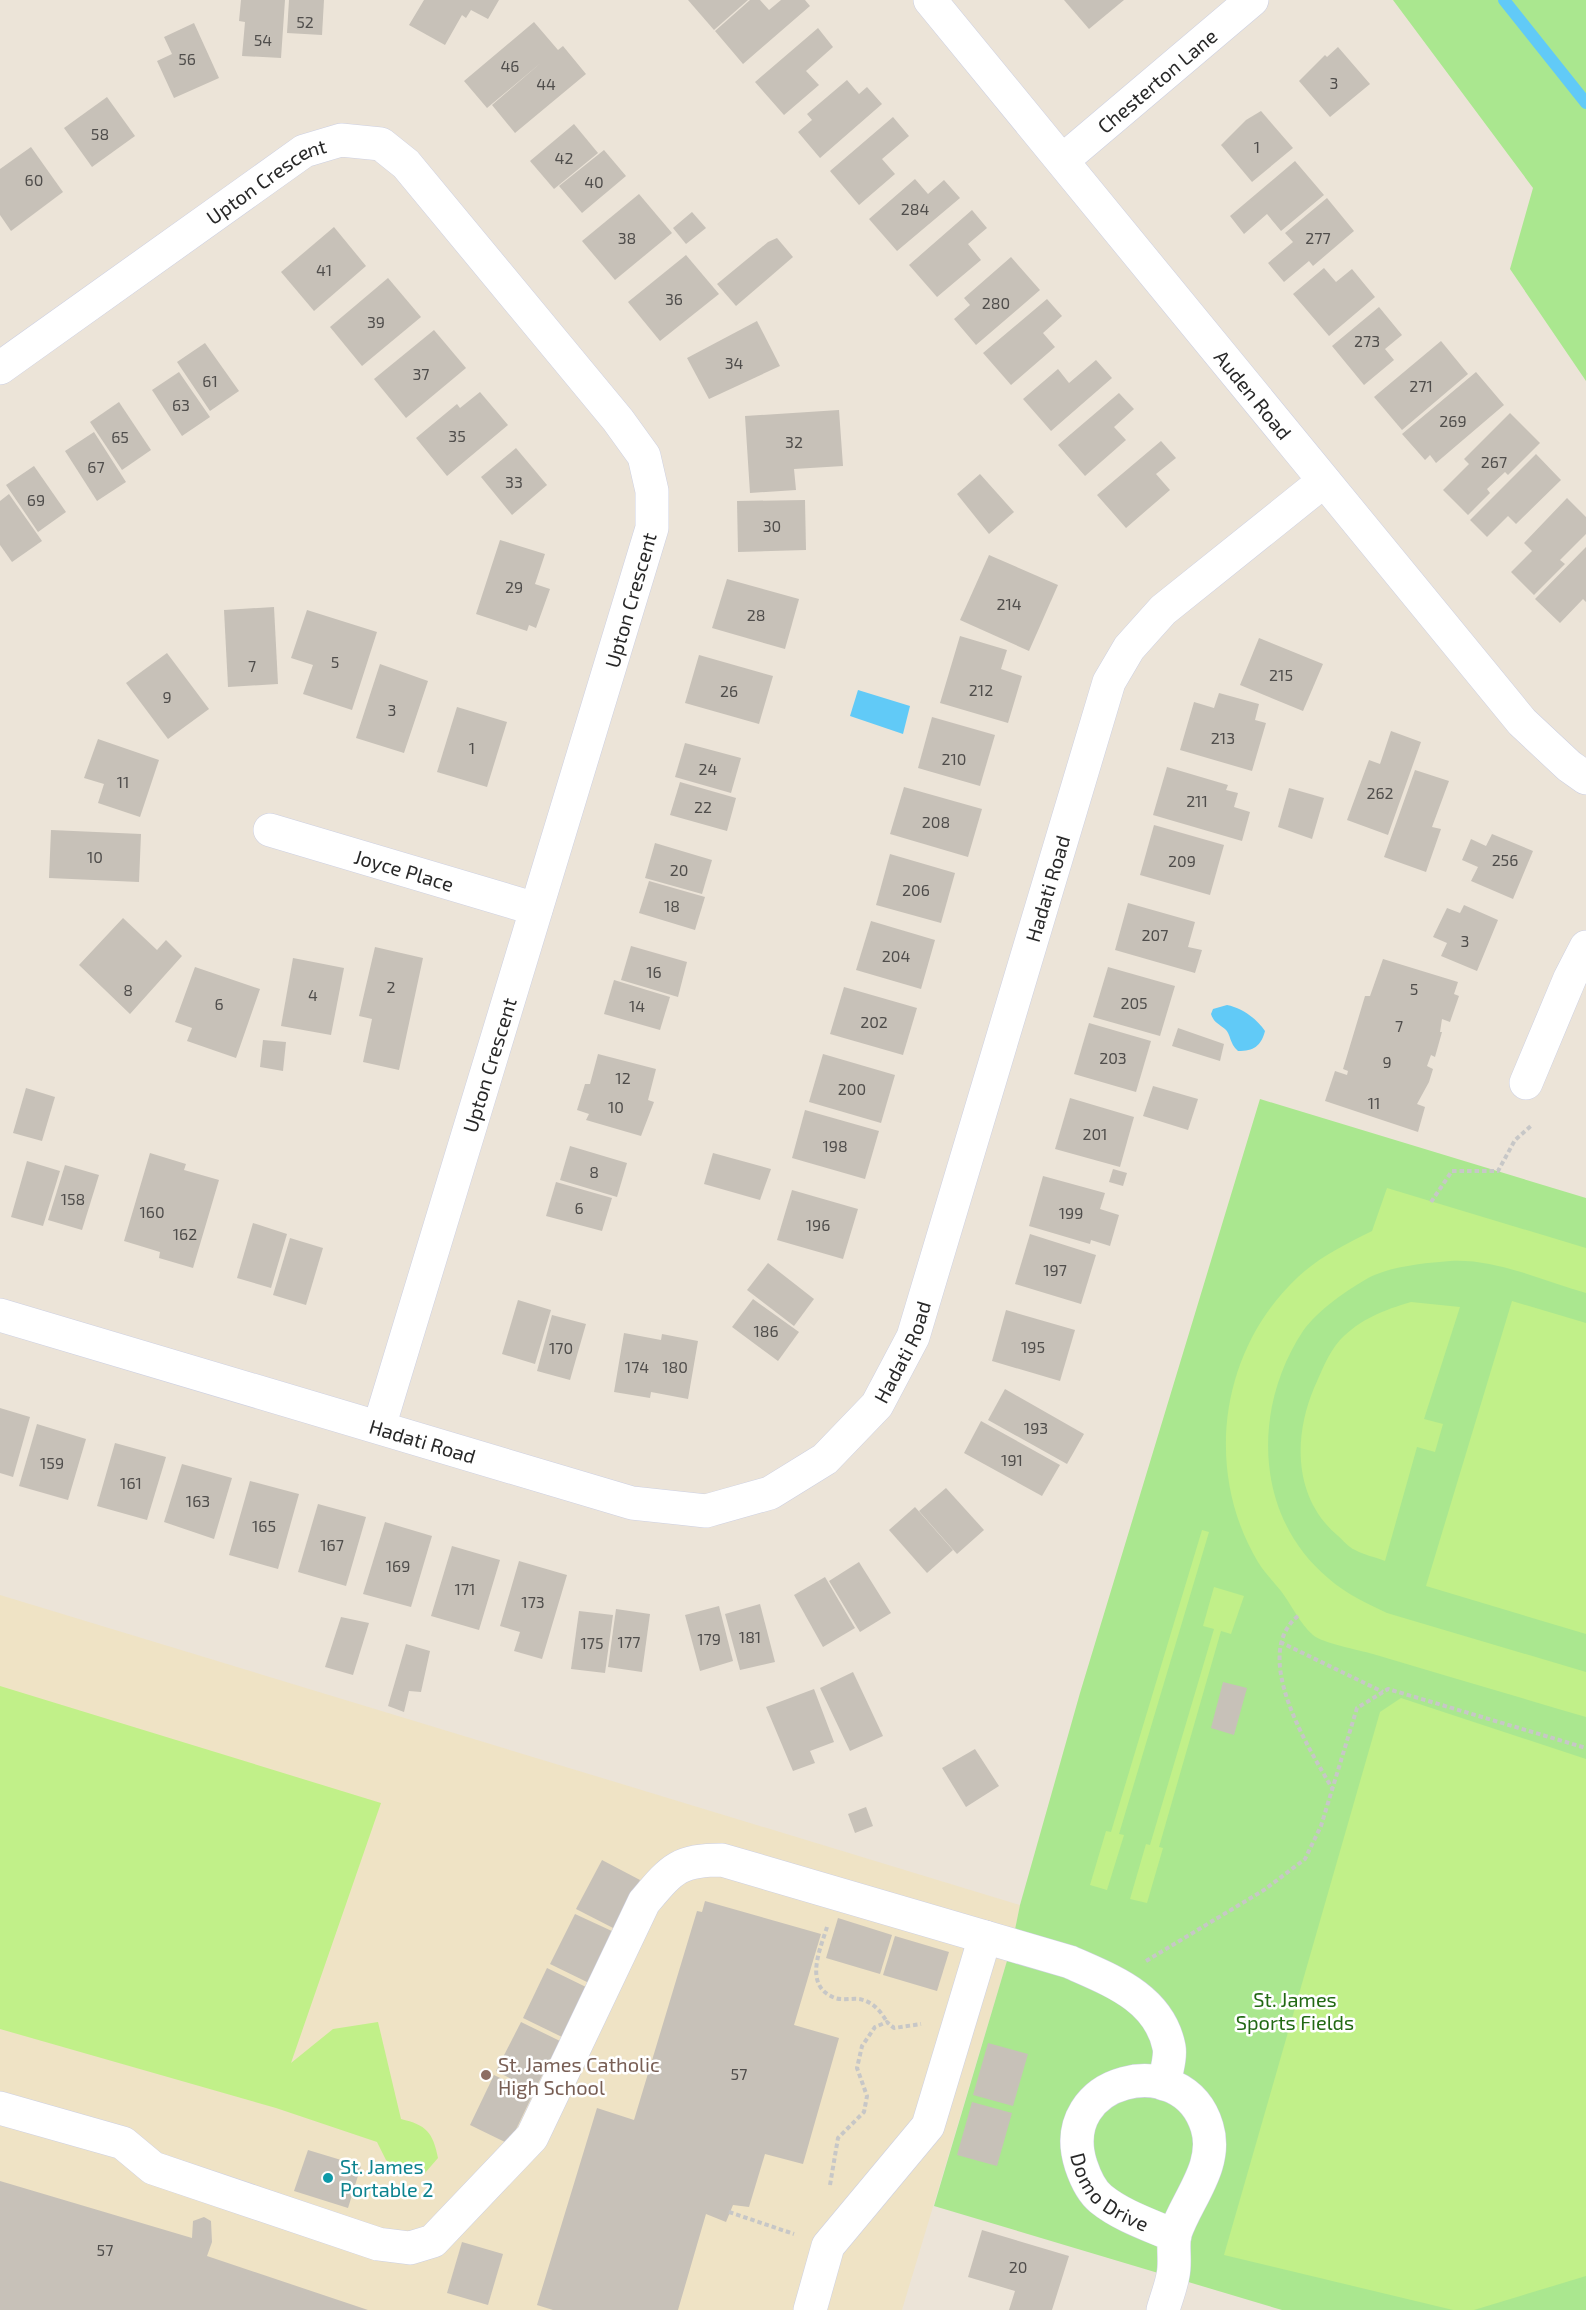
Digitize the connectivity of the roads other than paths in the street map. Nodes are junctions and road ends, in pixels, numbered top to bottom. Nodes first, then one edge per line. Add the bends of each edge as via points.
1 (930, 0) edge
2 (1252, 0) edge
3 (1063, 160) junction
4 (0, 368) edge
5 (1324, 482) junction
6 (1586, 778) edge
7 (270, 830) dead end
8 (536, 909) junction
9 (1586, 947) edge
10 (1526, 1083) dead end
11 (0, 1315) edge
12 (379, 1427) junction
13 (985, 1937) junction
14 (1164, 2084) junction
15 (0, 2108) edge
16 (1174, 2236) junction
17 (810, 2310) edge
18 (1163, 2310) edge

1 - 3 street, Auden Road
2 - 3 street, Chesterton Lane
3 - 5 street, Auden Road
4 - 8 street, Upton Crescent via 304,151 341,140 381,144 406,164 618,420 644,456 652,491 652,528
5 - 6 street, Auden Road via 1522,722
5 - 12 street, Hadati Road via 1163,610 1129,648 1109,682 913,1337 877,1405 825,1459 770,1493 706,1511 632,1503
7 - 8 street, Joyce Place
8 - 12 street, Upton Crescent
9 - 10 street
11 - 12 street, Hadati Road
13 - 14 street via 1070,1962 1130,1990 1148,2007 1170,2048
13 - 15 street via 722,1860 693,1860 669,1872 644,1902 532,2137 433,2241 410,2248 378,2244 153,2168 123,2143
13 - 17 street via 928,2126 828,2246
14 - 16 street, Domo Drive via 1187,2098 1208,2128 1206,2168
14 - 16 street, Domo Drive via 1138,2080 1103,2092 1080,2120 1077,2152 1088,2184 1099,2198
16 - 18 street, Domo Drive via 1173,2276

